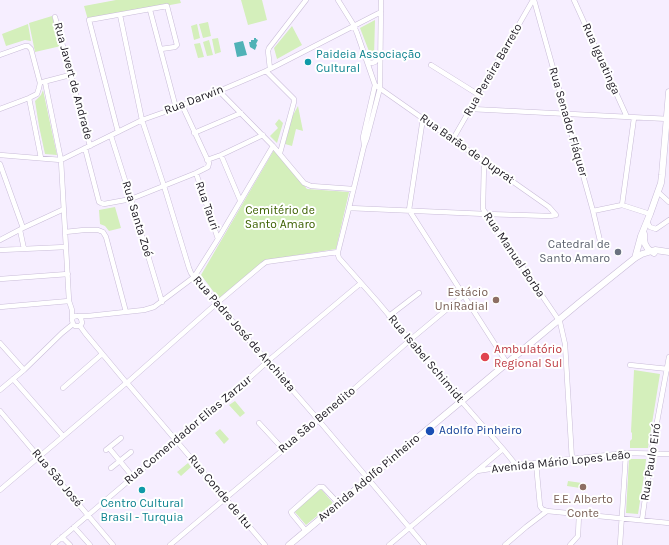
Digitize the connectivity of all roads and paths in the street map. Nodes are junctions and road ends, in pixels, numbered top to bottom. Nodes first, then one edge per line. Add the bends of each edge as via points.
1 (306, 0) edge
2 (338, 0) edge
3 (381, 0) edge
4 (534, 0) edge
5 (574, 0) edge
6 (150, 10) junction
7 (381, 12) junction
8 (120, 15) junction
9 (55, 17) dead end
10 (354, 26) junction
11 (161, 49) junction
12 (0, 55) edge
13 (380, 56) junction
14 (368, 62) junction
15 (431, 65) dead end
16 (268, 70) junction
17 (70, 75) junction
18 (42, 82) junction
19 (375, 85) junction
20 (380, 88) junction
21 (219, 90) junction
22 (669, 92) edge
23 (479, 95) junction
24 (29, 98) junction
25 (182, 105) junction
26 (176, 108) junction
27 (0, 109) edge
28 (471, 109) junction
29 (241, 113) junction
30 (566, 114) junction
31 (423, 118) junction
32 (627, 118) junction
33 (634, 118) junction
34 (668, 119) edge
35 (142, 120) junction
36 (118, 132) junction
37 (194, 133) junction
38 (263, 135) junction
39 (111, 136) junction
40 (453, 139) junction
41 (273, 146) junction
42 (364, 146) junction
43 (88, 147) junction
44 (280, 153) junction
45 (0, 155) edge
46 (221, 155) junction
47 (41, 158) junction
48 (61, 160) junction
49 (207, 160) junction
50 (484, 162) junction
51 (0, 164) edge
52 (196, 173) junction
53 (164, 186) junction
54 (353, 189) junction
55 (658, 192) junction
56 (131, 199) junction
57 (240, 200) junction
58 (669, 202) edge
59 (622, 205) junction
60 (349, 208) junction
61 (64, 209) junction
62 (409, 210) junction
63 (593, 211) junction
64 (486, 214) junction
65 (650, 214) junction
66 (669, 220) edge
67 (647, 222) junction
68 (22, 229) junction
69 (644, 231) junction
70 (65, 232) junction
71 (218, 239) junction
72 (0, 240) edge
73 (601, 246) dead end
74 (66, 247) junction
75 (24, 249) junction
76 (0, 250) edge
77 (651, 251) junction
78 (338, 252) junction
79 (669, 252) edge
80 (669, 256) edge
81 (635, 258) junction
82 (68, 274) junction
83 (194, 277) junction
84 (0, 279) edge
85 (361, 283) junction
86 (419, 293) dead end
87 (464, 295) junction
88 (69, 301) junction
89 (162, 302) junction
90 (217, 303) junction
91 (0, 307) edge
92 (72, 310) junction
93 (126, 312) junction
94 (78, 316) junction
95 (88, 316) junction
96 (389, 316) junction
97 (72, 318) junction
98 (559, 320) junction
99 (81, 323) junction
100 (73, 324) junction
101 (410, 340) junction
102 (0, 343) edge
103 (102, 354) junction
104 (669, 357) edge
105 (268, 361) junction
106 (507, 363) junction
107 (630, 365) dead end
108 (668, 369) edge
109 (24, 370) junction
110 (13, 379) junction
111 (127, 382) junction
112 (63, 388) dead end
113 (0, 390) edge
114 (461, 401) junction
115 (0, 411) edge
116 (318, 420) junction
117 (259, 423) dead end
118 (63, 436) junction
119 (121, 438) dead end
120 (176, 440) junction
121 (283, 449) junction
122 (503, 449) junction
123 (131, 452) dead end
124 (626, 453) junction
125 (652, 454) junction
126 (669, 454) edge
127 (38, 457) junction
128 (572, 460) junction
129 (120, 461) junction
130 (536, 464) junction
131 (516, 465) junction
132 (111, 468) dead end
133 (477, 471) junction
134 (133, 477) junction
135 (368, 479) junction
136 (0, 490) edge
137 (225, 498) junction
138 (338, 504) junction
139 (547, 511) junction
140 (579, 514) junction
141 (88, 515) junction
142 (622, 518) junction
143 (642, 520) junction
144 (669, 522) edge
145 (74, 527) junction
146 (410, 528) junction
147 (306, 531) junction
148 (62, 537) junction
149 (53, 545) edge
150 (70, 545) edge
151 (90, 545) edge
152 (113, 545) edge
153 (170, 545) edge
154 (265, 545) edge
155 (289, 545) edge
156 (389, 545) edge
157 (424, 545) edge
158 (505, 545) edge
159 (570, 545) edge
160 (620, 545) edge

1 - 16 street via 269,48
2 - 10 street
3 - 7 street
4 - 23 street, Rua Pereira Barreto
4 - 30 street, Rua Senador Fláquer
5 - 32 street, Rua Iguatinga
6 - 8 street
6 - 11 street
6 - 11 street via 168,7 177,45
7 - 10 street, Rua Darwin
7 - 13 street
8 - 35 street, Rua Padre José de Anchieta
8 - 36 street via 89,22
9 - 17 street, Rua Javert de Andrade
10 - 14 street
10 - 16 street, Rua Darwin
11 - 26 street
12 - 18 street via 28,46
13 - 14 street via 375,62
13 - 20 street
14 - 19 street
15 - 23 street
16 - 21 street, Rua Darwin
16 - 44 street via 294,99
17 - 18 street
17 - 43 street, Rua Javert de Andrade
18 - 24 street via 37,94
18 - 48 street
19 - 20 street, Rua Barão de Duprat
19 - 42 street via 363,137
20 - 31 street, Rua Barão de Duprat
20 - 42 street
21 - 25 street, Rua Darwin
21 - 29 street
22 - 34 main road
23 - 28 street, Rua Pereira Barreto
24 - 27 street
24 - 47 street
25 - 26 street, Rua Darwin
25 - 37 street
26 - 35 street, Rua Darwin
28 - 30 street
28 - 40 street, Rua Pereira Barreto
29 - 37 street
29 - 38 street
30 - 32 street
30 - 63 street, Rua Senador Fláquer
31 - 40 street, Rua Barão de Duprat
31 - 62 street
32 - 33 street
33 - 34 street
33 - 59 street
34 - 55 main road
35 - 36 street, Rua Darwin
35 - 53 street, Rua Padre José de Anchieta
36 - 39 street, Rua Darwin
37 - 49 street
38 - 41 street
38 - 46 street
39 - 43 street, Rua Darwin
39 - 56 street, Rua Santa Zoé
40 - 50 street, Rua Barão de Duprat
41 - 44 street
41 - 57 street
42 - 54 street
43 - 48 street, Rua Darwin
43 - 56 street, Rua Javert de Andrade via 99,202 104,204
44 - 54 street via 308,185
45 - 47 street
46 - 49 street
46 - 57 street
47 - 48 street
48 - 61 street
49 - 52 street via 208,166
50 - 64 street, Rua Manuel Borba via 482,206
50 - 64 street, Rua Barão de Duprat via 549,206 556,215
51 - 68 street
52 - 53 street
52 - 71 street, Rua Tauri
53 - 56 street
53 - 83 street, Rua Padre José de Anchieta
54 - 60 street
55 - 58 street
55 - 65 main road
56 - 89 street, Rua Santa Zoé
57 - 71 street
59 - 63 street
59 - 65 street
60 - 62 street
60 - 78 street
61 - 68 street
61 - 70 street
62 - 64 street
62 - 87 street
63 - 73 street, Rua Senador Fláquer
64 - 98 street, Rua Manuel Borba
65 - 67 main road
66 - 67 street via 656,229
67 - 69 main road
68 - 72 street
68 - 75 street
69 - 77 main road via 645,244
69 - 81 main road
70 - 74 street
70 - 93 street via 103,232
71 - 83 street
74 - 75 street
74 - 82 street
75 - 76 street
77 - 79 main road
77 - 80 main road
77 - 81 main road, Avenida Adolfo Pinheiro
78 - 85 street, Rua Isabel Schimidt via 339,258
78 - 90 street via 266,262
81 - 98 main road, Avenida Adolfo Pinheiro
82 - 84 street
82 - 88 street
83 - 89 street
83 - 90 street, Rua Padre José de Anchieta
85 - 96 street, Rua Isabel Schimidt
85 - 105 street, Rua Comendador Elias Zarzur
86 - 96 street
87 - 101 street, Rua São Benedito
87 - 106 street
88 - 91 street
88 - 92 street
89 - 93 street via 144,310
90 - 105 street, Rua Padre José de Anchieta
90 - 111 street
92 - 94 street
92 - 97 street
93 - 95 street
94 - 95 street
94 - 97 street
94 - 99 street
95 - 99 street
96 - 101 street, Rua Isabel Schimidt
97 - 100 street
98 - 106 main road, Avenida Adolfo Pinheiro
98 - 128 street via 565,344
99 - 100 street via 76,326
99 - 103 street, Rua Conde de Itu via 85,333
100 - 109 street
101 - 114 street, Rua Isabel Schimidt
101 - 116 street, Rua São Benedito
102 - 109 street
103 - 111 street, Rua Conde de Itu
103 - 112 street
104 - 108 street, Rua Paulo Eiró
105 - 116 street, Rua Padre José de Anchieta
105 - 120 street, Rua Comendador Elias Zarzur
106 - 114 main road, Avenida Adolfo Pinheiro
107 - 108 street
108 - 125 street, Rua Paulo Eiró
109 - 110 street
110 - 113 street
110 - 118 street
111 - 118 street
111 - 120 street, Rua Conde de Itu
114 - 122 street, Rua Isabel Schimidt
114 - 135 main road, Avenida Adolfo Pinheiro
115 - 127 street, Rua São José
116 - 121 street, Rua São Benedito
116 - 135 street, Rua Padre José de Anchieta
117 - 121 street
118 - 127 street
119 - 129 street via 107,449
120 - 134 street, Rua Comendador Elias Zarzur
120 - 137 street, Rua Conde de Itu
121 - 137 street, Rua São Benedito
122 - 131 street, Rua Isabel Schimidt
122 - 133 street
123 - 129 street
124 - 125 street, Avenida Mário Lopes Leão
124 - 128 street, Avenida Mário Lopes Leão
124 - 142 street
125 - 126 street, Avenida Mário Lopes Leão
125 - 143 street, Rua Paulo Eiró
127 - 136 street
127 - 141 street, Rua São José
128 - 130 street, Avenida Mário Lopes Leão
129 - 132 street
129 - 134 street
130 - 131 street, Avenida Mário Lopes Leão
130 - 139 street via 540,508
131 - 133 street, Avenida Mário Lopes Leão
133 - 146 street
134 - 141 street, Rua Comendador Elias Zarzur
135 - 138 main road, Avenida Adolfo Pinheiro
135 - 146 street, Rua Padre José de Anchieta
137 - 153 street, Rua São Benedito
137 - 154 street, Rua Conde de Itu
138 - 147 main road, Avenida Adolfo Pinheiro
138 - 147 street via 323,487 319,487 291,512
139 - 140 street
139 - 158 street
140 - 142 street
140 - 159 street via 578,536
141 - 145 street, Rua Comendador Elias Zarzur
141 - 152 street, Rua São José
142 - 143 street
142 - 160 street
143 - 144 street
145 - 148 street, Rua Comendador Elias Zarzur
145 - 151 street
146 - 156 street
146 - 157 street, Rua Padre José de Anchieta
147 - 155 main road, Avenida Adolfo Pinheiro
148 - 149 street, Rua Comendador Elias Zarzur
148 - 150 street

